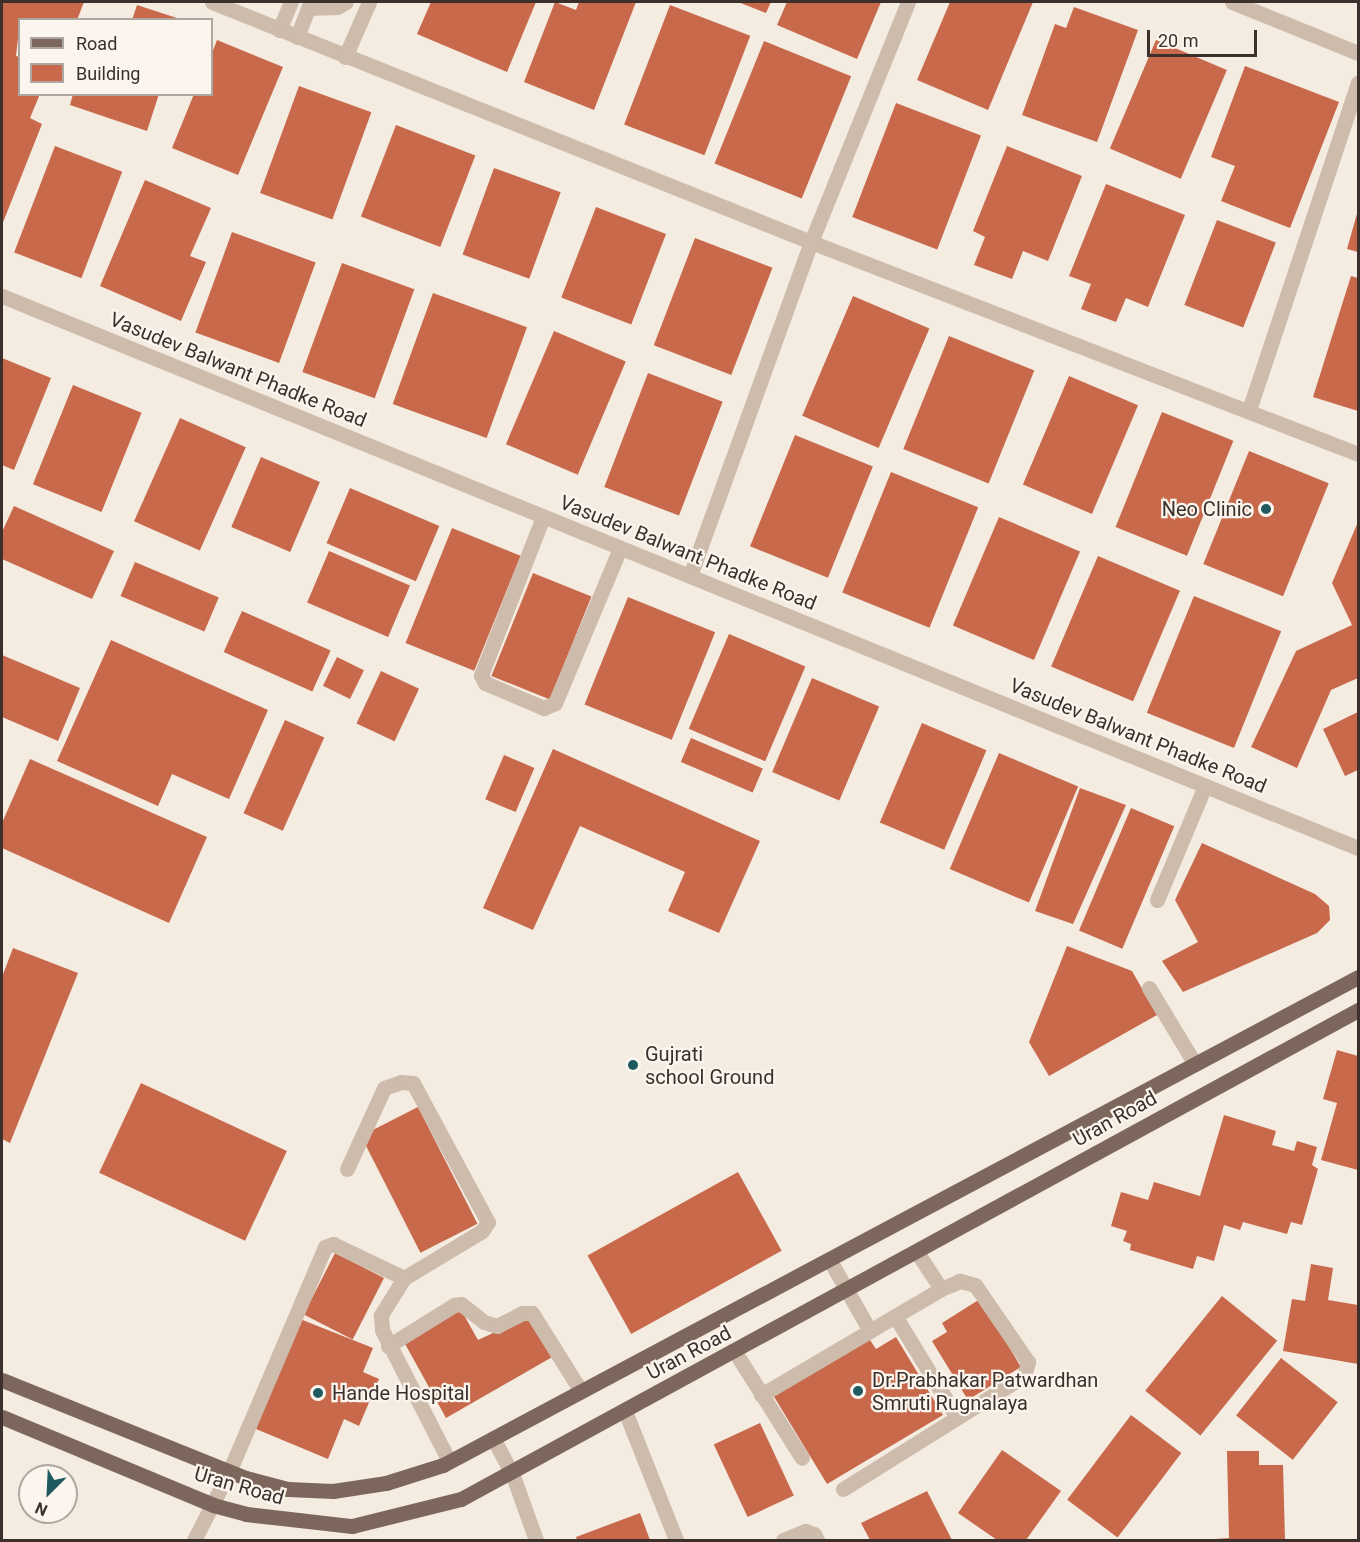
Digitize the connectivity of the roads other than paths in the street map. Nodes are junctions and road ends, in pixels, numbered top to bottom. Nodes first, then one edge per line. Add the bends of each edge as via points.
1 (212, 2) edge
2 (291, 2) edge
3 (346, 2) edge
4 (369, 2) edge
5 (908, 2) edge
6 (1232, 2) edge
7 (279, 30) junction
8 (297, 37) junction
9 (1359, 53) edge
10 (345, 57) junction
11 (1359, 83) edge
12 (811, 242) junction
13 (2, 296) edge
14 (1249, 410) junction
15 (1359, 454) edge
16 (543, 517) junction
17 (620, 548) junction
18 (690, 576) junction
19 (1205, 786) junction
20 (1359, 848) edge
21 (1157, 900) dead end
22 (1359, 977) edge
23 (1149, 988) dead end
24 (1359, 1010) edge
25 (1195, 1064) junction
26 (347, 1169) dead end
27 (917, 1252) junction
28 (829, 1259) junction
29 (404, 1278) junction
30 (941, 1289) junction
31 (846, 1290) junction
32 (896, 1316) junction
33 (870, 1330) junction
34 (388, 1346) junction
35 (735, 1352) junction
36 (2, 1380) edge
37 (581, 1391) junction
38 (762, 1395) junction
39 (625, 1411) junction
40 (2, 1417) edge
41 (957, 1417) junction
42 (493, 1438) junction
43 (802, 1458) dead end
44 (449, 1461) junction
45 (229, 1472) junction
46 (512, 1473) junction
47 (843, 1489) dead end
48 (213, 1505) junction
49 (194, 1540) edge
50 (536, 1540) edge
51 (676, 1540) edge
52 (783, 1540) edge
53 (817, 1540) edge

1 - 7 street
2 - 7 street
3 - 8 street via 337,7 308,8
4 - 10 street
5 - 12 street
6 - 9 street
7 - 8 street
8 - 10 street
10 - 12 street
11 - 14 street
12 - 14 street
12 - 18 street
13 - 16 street, Vasudev Balwant Phadke Road
14 - 15 street
16 - 17 street, Vasudev Balwant Phadke Road
16 - 17 street via 481,675 485,682 544,708 555,704
17 - 18 street, Vasudev Balwant Phadke Road
18 - 19 street, Vasudev Balwant Phadke Road
19 - 20 street, Vasudev Balwant Phadke Road
19 - 21 street
22 - 25 main road, Uran Road
23 - 25 street
24 - 27 main road, Uran Road
25 - 28 main road, Uran Road
26 - 29 street via 384,1088 401,1082 413,1083 488,1222 482,1231
27 - 30 street
27 - 31 main road, Uran Road
28 - 31 street
28 - 37 main road, Uran Road
29 - 34 street via 381,1315
29 - 45 street via 333,1244 325,1247
30 - 32 street
30 - 41 street via 960,1281 975,1285 1028,1362 1023,1376
31 - 33 street
31 - 35 main road, Uran Road
32 - 33 street
32 - 41 street
33 - 38 street
34 - 37 street via 454,1305 461,1304 484,1322 497,1326 532,1312
34 - 44 street
35 - 38 street
35 - 39 main road, Uran Road
36 - 45 main road, Uran Road
37 - 42 main road, Uran Road
38 - 43 street
39 - 46 main road, Uran Road
39 - 51 street
40 - 48 main road, Uran Road
41 - 47 street
42 - 44 main road, Uran Road
42 - 46 street
44 - 45 main road, Uran Road via 386,1483 333,1491 288,1489
45 - 48 street
46 - 48 main road, Uran Road via 461,1499 352,1526 295,1522
46 - 50 street
48 - 49 street
52 - 53 street via 806,1531

